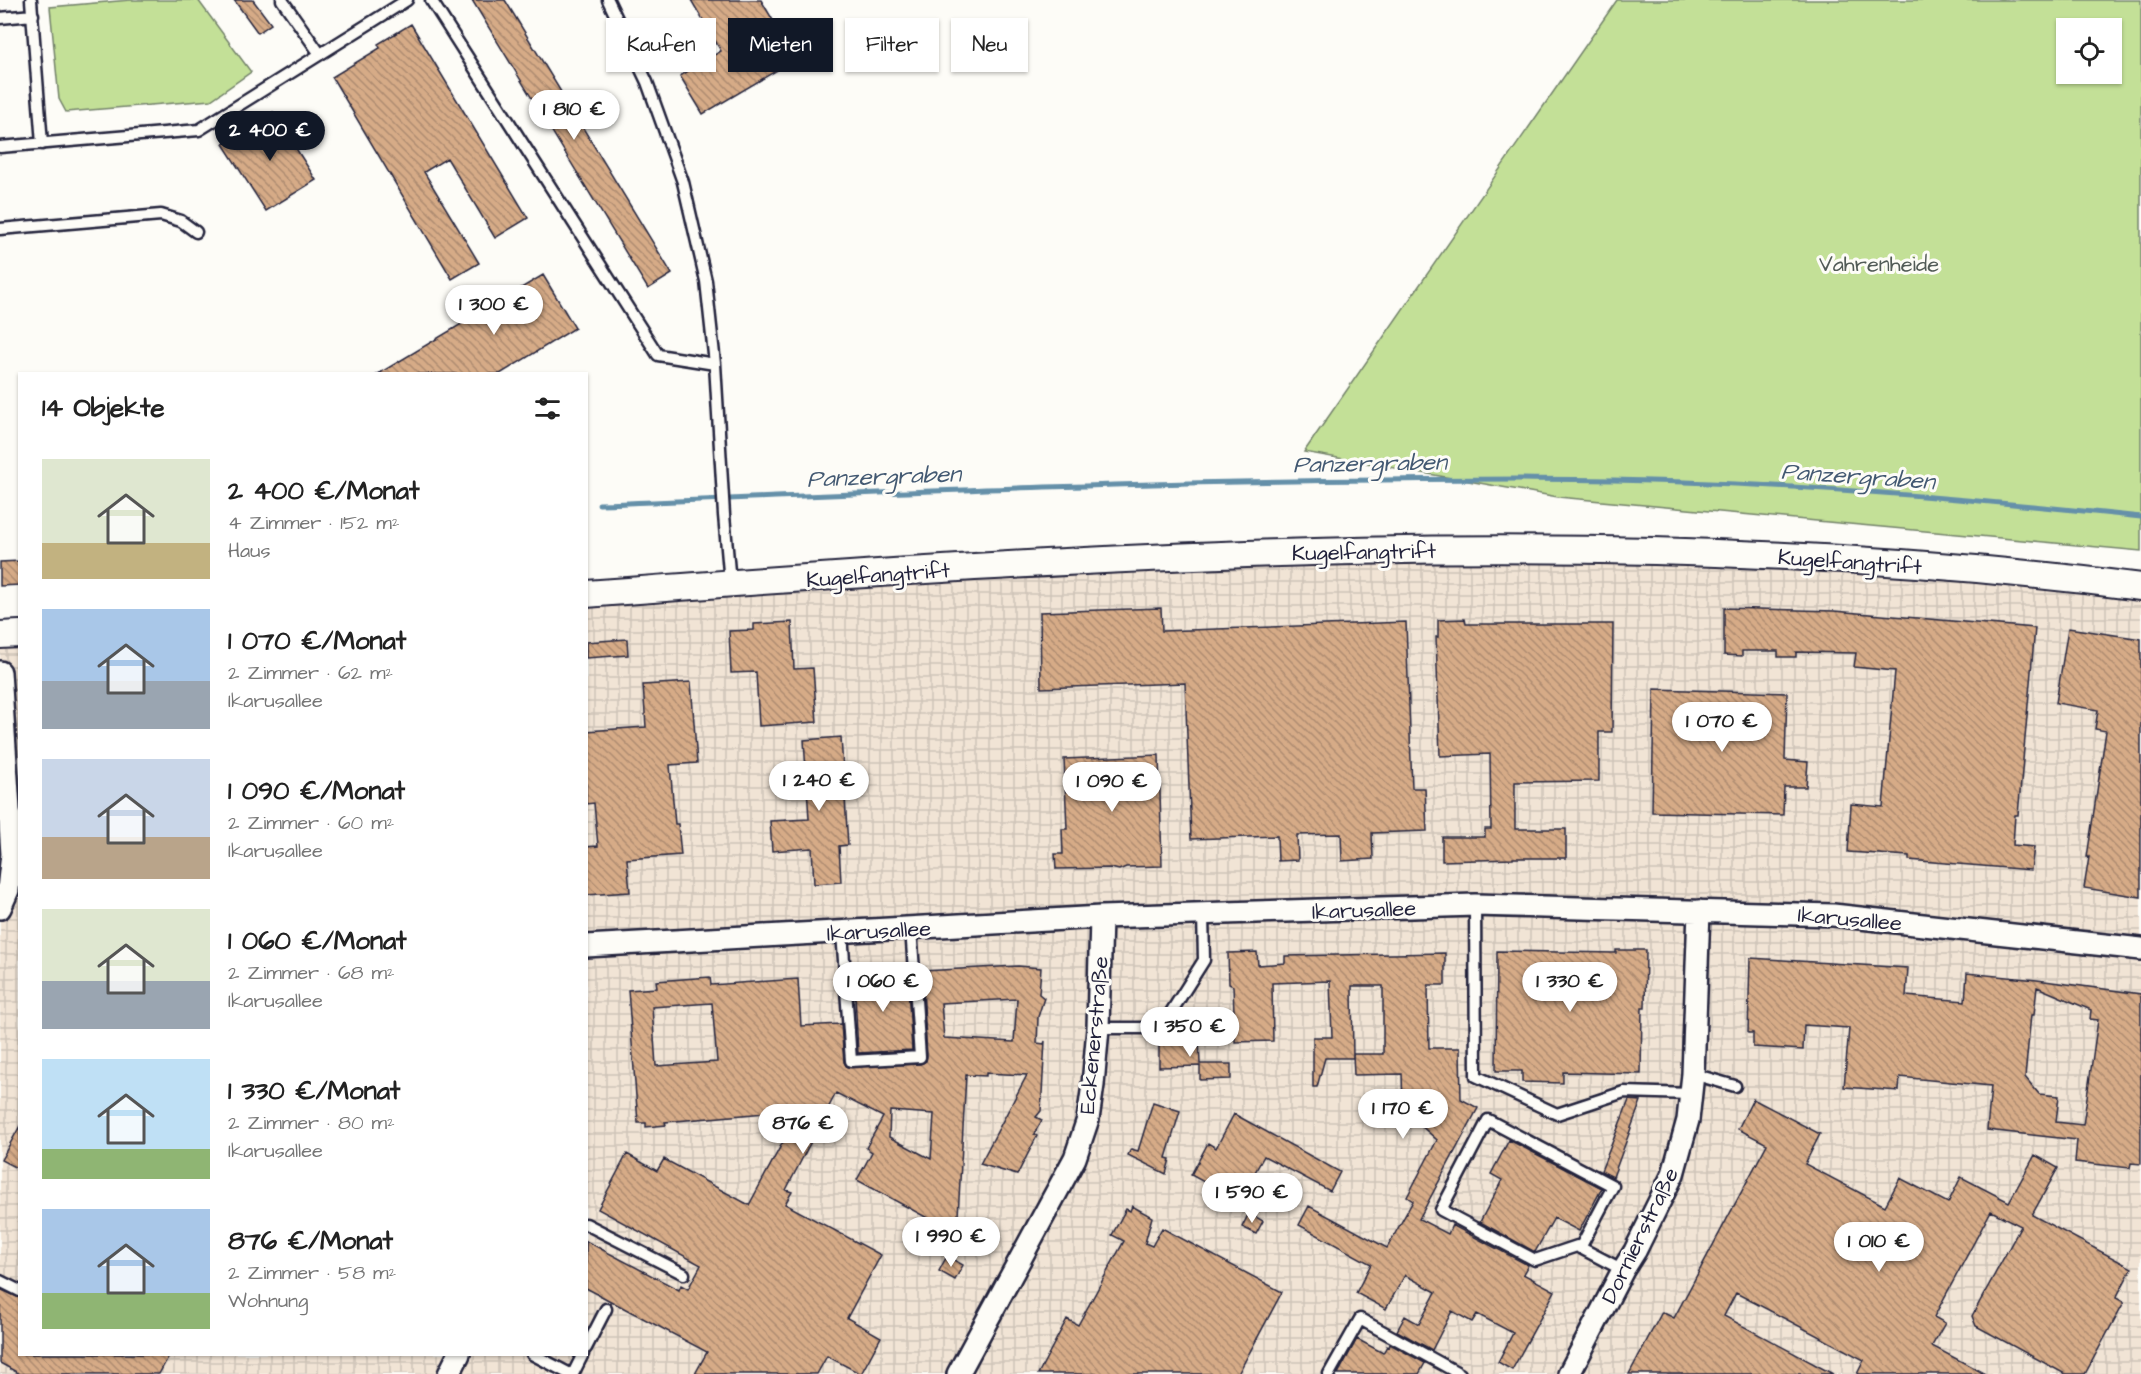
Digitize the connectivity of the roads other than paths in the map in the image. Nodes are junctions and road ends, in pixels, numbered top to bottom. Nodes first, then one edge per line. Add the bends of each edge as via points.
1 (32, 0) edge
2 (282, 0) edge
3 (407, 0) edge
4 (431, 0) edge
5 (608, 0) edge
6 (33, 15) junction
7 (0, 18) edge
8 (320, 54) junction
9 (42, 144) junction
10 (0, 147) edge
11 (0, 230) edge
12 (196, 232) dead end
13 (715, 364) junction
14 (730, 584) junction
15 (2141, 587) edge
16 (588, 594) edge
17 (18, 634) edge
18 (0, 635) edge
19 (0, 672) edge
20 (7, 895) edge
21 (1475, 905) junction
22 (1699, 911) junction
23 (1203, 914) junction
24 (1101, 917) junction
25 (911, 928) junction
26 (842, 932) junction
27 (588, 946) edge
28 (2141, 950) edge
29 (1098, 1028) junction
30 (1692, 1084) junction
31 (1735, 1086) dead end
32 (588, 1225) edge
33 (1580, 1248) junction
34 (1623, 1270) junction
35 (684, 1274) dead end
36 (0, 1281) edge
37 (18, 1290) edge
38 (606, 1309) dead end
39 (588, 1344) edge
40 (458, 1356) edge
41 (536, 1356) edge
42 (582, 1356) edge
43 (449, 1374) edge
44 (572, 1374) edge
45 (958, 1374) edge
46 (1329, 1374) edge
47 (1460, 1374) edge
48 (1569, 1374) edge

1 - 6 lane
2 - 8 lane
3 - 8 lane
4 - 13 lane via 658,355
5 - 13 lane via 647,82 682,182 706,281
6 - 7 lane
6 - 9 lane
8 - 9 lane via 199,130
9 - 10 lane
11 - 12 lane via 162,215 181,221
13 - 14 lane
14 - 15 street, Kugelfangtrift via 1232,555 1559,548 1748,554 1950,567
14 - 16 street, Kugelfangtrift
17 - 18 street
19 - 20 street via 12,854
21 - 22 street, Ikarusallee
21 - 23 street, Ikarusallee
21 - 30 lane via 1476,1076 1557,1114 1624,1092
22 - 28 street, Ikarusallee via 1833,915
22 - 30 street, Dornierstraße
23 - 24 street, Ikarusallee
23 - 29 lane via 1204,960 1161,1028
24 - 25 street, Ikarusallee
24 - 29 street, Eckenerstraße
25 - 26 street, Ikarusallee
25 - 26 lane via 920,1056 851,1061
26 - 27 street, Ikarusallee
29 - 45 street, Eckenerstraße via 1088,1119 1075,1158
30 - 31 lane
30 - 34 street, Dornierstraße via 1688,1120 1674,1174
32 - 35 lane
33 - 33 lane via 1535,1260 1441,1210 1488,1120 1613,1186
33 - 34 lane
34 - 48 street, Dornierstraße
36 - 37 lane
38 - 39 lane
40 - 43 street
41 - 44 lane
42 - 44 lane
46 - 47 lane via 1360,1319

